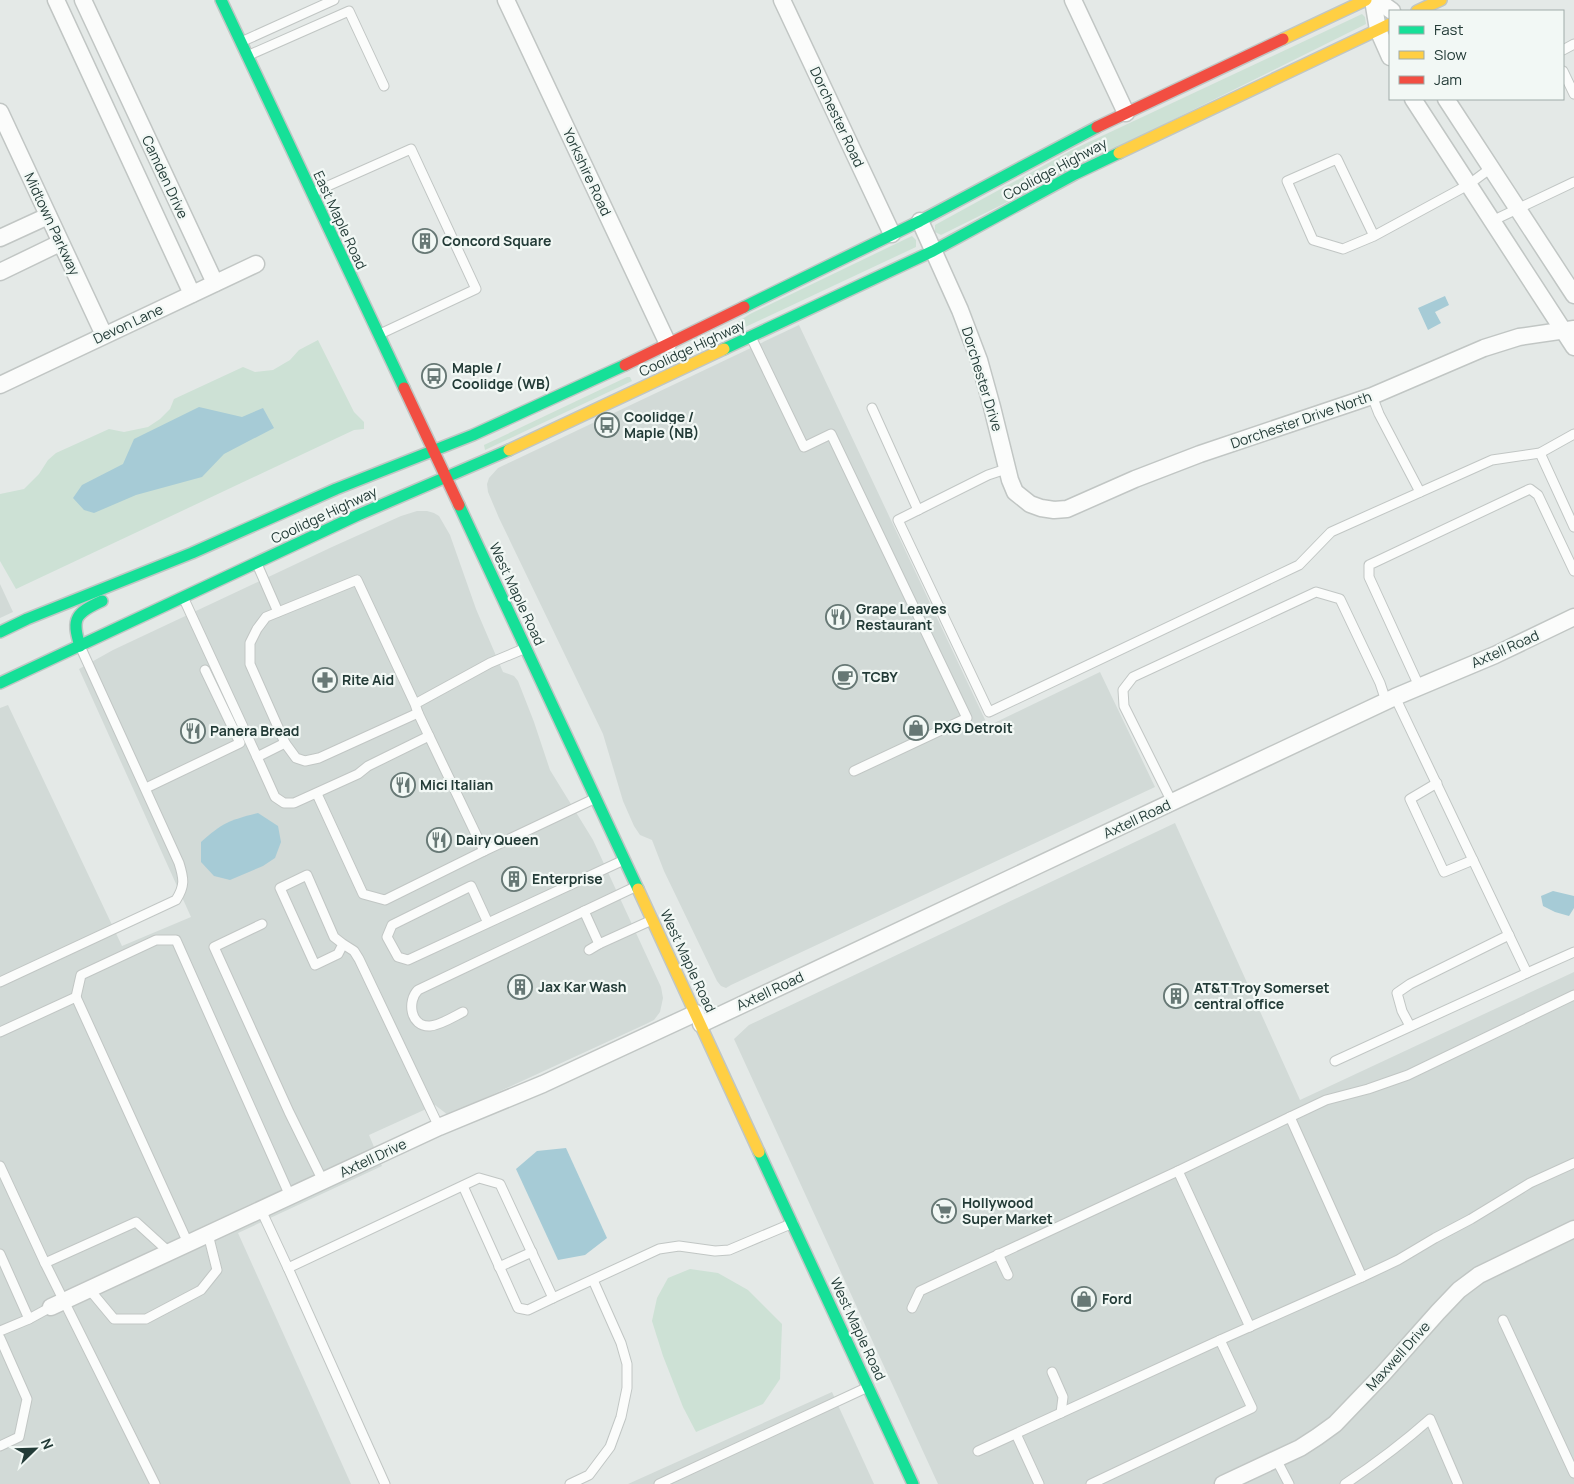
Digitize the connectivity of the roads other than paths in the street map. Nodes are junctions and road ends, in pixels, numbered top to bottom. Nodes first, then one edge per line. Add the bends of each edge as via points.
1 (56, 0) edge
2 (83, 0) edge
3 (221, 0) edge
4 (334, 0) edge
5 (506, 0) edge
6 (782, 0) edge
7 (1073, 0) edge
8 (1366, 0) edge
9 (1375, 0) edge
10 (1441, 0) edge
11 (1347, 4) edge
12 (1390, 10) edge
13 (1420, 10) edge
14 (1384, 27) edge
15 (240, 42) junction
16 (1389, 52) edge
17 (247, 56) junction
18 (116, 72) junction
19 (1564, 73) edge
20 (94, 82) junction
21 (384, 86) dead end
22 (1574, 94) edge
23 (1414, 100) edge
24 (1447, 100) edge
25 (0, 112) edge
26 (1126, 113) junction
27 (1491, 168) junction
28 (1574, 182) edge
29 (1468, 185) junction
30 (311, 194) junction
31 (1517, 209) junction
32 (48, 216) junction
33 (920, 221) junction
34 (1492, 221) junction
35 (892, 234) junction
36 (1374, 236) junction
37 (0, 238) edge
38 (60, 243) junction
39 (933, 251) junction
40 (256, 264) dead end
41 (0, 272) edge
42 (215, 283) junction
43 (192, 294) junction
44 (1574, 295) edge
45 (1569, 330) edge
46 (104, 335) junction
47 (377, 335) junction
48 (751, 337) junction
49 (668, 344) junction
50 (1574, 347) edge
51 (637, 360) junction
52 (0, 385) edge
53 (648, 385) junction
54 (1372, 396) junction
55 (872, 408) dead end
56 (1574, 434) edge
57 (433, 452) junction
58 (1540, 453) junction
59 (1006, 469) junction
60 (446, 478) junction
61 (1420, 492) junction
62 (1030, 504) joint
63 (918, 510) junction
64 (1574, 527) edge
65 (192, 553) junction
66 (256, 563) junction
67 (1574, 571) edge
68 (183, 597) junction
69 (278, 612) junction
70 (1574, 617) edge
71 (0, 632) edge
72 (80, 646) junction
73 (526, 648) junction
74 (206, 670) dead end
75 (0, 683) edge
76 (1419, 686) junction
77 (1391, 699) junction
78 (417, 708) junction
79 (429, 736) junction
80 (285, 743) junction
81 (257, 757) junction
82 (854, 771) dead end
83 (1437, 783) junction
84 (146, 788) junction
85 (317, 794) junction
86 (596, 798) junction
87 (1172, 802) junction
88 (484, 851) junction
89 (625, 860) junction
90 (1473, 860) junction
91 (637, 886) junction
92 (584, 911) junction
93 (653, 920) junction
94 (488, 923) junction
95 (262, 924) dead end
96 (1509, 935) junction
97 (343, 944) junction
98 (600, 944) junction
99 (589, 950) dead end
100 (1574, 952) edge
101 (1527, 973) junction
102 (0, 982) edge
103 (1574, 995) edge
104 (76, 997) junction
105 (463, 1012) dead end
106 (699, 1018) junction
107 (1410, 1026) junction
108 (0, 1032) edge
109 (1335, 1061) dead end
110 (1290, 1117) junction
111 (439, 1127) junction
112 (1574, 1163) edge
113 (0, 1166) edge
114 (1178, 1171) junction
115 (323, 1181) junction
116 (462, 1186) junction
117 (290, 1196) junction
118 (262, 1210) junction
119 (793, 1223) junction
120 (1574, 1229) edge
121 (208, 1234) junction
122 (188, 1243) junction
123 (169, 1252) junction
124 (532, 1252) junction
125 (0, 1254) edge
126 (998, 1254) junction
127 (46, 1264) junction
128 (499, 1267) junction
129 (288, 1268) junction
130 (1008, 1275) dead end
131 (1362, 1276) junction
132 (592, 1280) junction
133 (89, 1290) junction
134 (554, 1298) junction
135 (58, 1304) junction
136 (912, 1308) dead end
137 (29, 1319) junction
138 (1503, 1320) dead end
139 (1250, 1327) junction
140 (0, 1331) edge
141 (0, 1338) edge
142 (1220, 1340) junction
143 (1052, 1372) dead end
144 (868, 1387) junction
145 (1061, 1413) junction
146 (1016, 1434) junction
147 (0, 1446) edge
148 (978, 1451) dead end
149 (1276, 1459) junction
150 (1574, 1473) edge
151 (155, 1484) edge
152 (385, 1484) edge
153 (570, 1484) edge
154 (659, 1484) edge
155 (913, 1484) edge
156 (1039, 1484) edge
157 (1091, 1484) edge
158 (1223, 1484) edge
159 (1290, 1484) edge
160 (1345, 1484) edge
161 (1458, 1484) edge

1 - 20 street, Camden Drive
2 - 18 street, Camden Drive
3 - 15 main road, East Maple Road
4 - 15 lane
5 - 49 street, Yorkshire Road
6 - 35 street, Dorchester Road
7 - 26 street
8 - 11 main road, Coolidge Highway
9 - 12 street
9 - 14 street
10 - 13 main road
11 - 26 main road, Coolidge Highway
14 - 16 street
14 - 39 main road, Coolidge Highway via 1109,158
15 - 17 main road, East Maple Road
17 - 21 lane via 349,11
17 - 30 main road, East Maple Road
18 - 20 street
18 - 42 street, Camden Drive
19 - 22 lane
20 - 43 street, Camden Drive
23 - 29 street
24 - 27 street
25 - 32 street, Midtown Parkway
26 - 33 main road, Coolidge Highway
27 - 29 lane
27 - 31 street
28 - 31 lane
29 - 34 street
29 - 36 lane
30 - 47 main road, East Maple Road
30 - 47 lane via 411,149 476,289
31 - 34 lane
31 - 44 street
32 - 37 street
32 - 38 street, Midtown Parkway
33 - 35 main road, Coolidge Highway
33 - 39 street
34 - 45 street
35 - 49 main road, Coolidge Highway
36 - 36 lane via 1343,249 1313,240 1287,181 1337,159
38 - 41 street
38 - 46 street, Midtown Parkway
39 - 48 main road, Coolidge Highway
39 - 59 street, Dorchester Drive via 960,310 982,371
40 - 42 street, Devon Lane
42 - 43 street, Devon Lane
43 - 46 street, Devon Lane
45 - 50 street
45 - 54 street, Dorchester Drive North via 1519,337 1497,344
46 - 52 street, Devon Lane
47 - 57 main road, East Maple Road
48 - 53 main road, Coolidge Highway
48 - 82 lane via 804,447 831,434 967,718
49 - 51 main road, Coolidge Highway
51 - 53 main road
51 - 57 main road, Coolidge Highway
53 - 60 main road, Coolidge Highway
54 - 61 lane
54 - 62 street, Dorchester Drive North via 1200,454 1067,508 1047,509
55 - 63 lane
56 - 58 lane
57 - 60 main road, West Maple Road
57 - 65 main road, Coolidge Highway via 336,489
58 - 61 lane via 1492,460
58 - 64 lane
59 - 62 street, Dorchester Drive via 1016,492
59 - 63 lane
60 - 66 main road, Coolidge Highway
60 - 73 main road, West Maple Road
61 - 63 lane via 1331,532 1298,565 989,712 898,520
65 - 71 main road, Coolidge Highway
65 - 72 main road via 178,567 82,610 74,625
66 - 68 main road, Coolidge Highway
66 - 69 lane
67 - 76 lane via 1538,495 1530,489 1369,565 1369,577
68 - 72 main road, Coolidge Highway
68 - 81 lane
69 - 78 lane via 357,580
69 - 80 lane via 266,617 257,628 250,643 250,664
70 - 76 street, Axtell Road via 1495,655
72 - 75 main road, Coolidge Highway
72 - 84 lane
73 - 78 lane via 490,663
73 - 86 main road, West Maple Road
74 - 84 lane via 240,743
76 - 77 street, Axtell Road
77 - 83 lane
77 - 87 street, Axtell Road
77 - 87 lane via 1380,683 1340,599 1316,592 1133,676 1123,690 1124,706
78 - 79 lane
78 - 80 lane via 319,758 305,761 296,758
79 - 85 lane
79 - 88 lane
80 - 81 lane
81 - 85 lane via 275,797 284,803 294,803
83 - 90 lane
83 - 90 lane via 1410,798 1444,872
84 - 102 lane via 180,863 182,889 176,900
85 - 88 lane via 363,894 385,900
86 - 88 lane
86 - 89 main road, West Maple Road
87 - 106 street, Axtell Road
89 - 91 main road, West Maple Road
89 - 94 lane
90 - 96 lane
91 - 92 lane
91 - 93 main road, West Maple Road
92 - 98 lane
92 - 105 lane via 418,990 410,1005 412,1015 427,1026
93 - 98 lane
93 - 106 main road, West Maple Road
94 - 94 lane via 408,960 398,957 387,937 392,925 471,886
95 - 115 lane via 214,946
96 - 101 lane
96 - 107 lane via 1397,993
97 - 97 lane via 334,937 307,875 280,888 315,965 338,954
97 - 111 lane via 359,959
98 - 99 lane
100 - 101 lane
101 - 107 lane
103 - 110 lane via 1408,1075 1326,1100
104 - 108 lane
104 - 117 lane via 82,974 156,940 176,940
104 - 122 lane
106 - 111 street, Axtell Drive
106 - 119 main road, West Maple Road
107 - 109 lane
110 - 114 lane
110 - 131 lane
111 - 115 street, Axtell Drive
112 - 131 lane via 1530,1184 1398,1260
113 - 127 lane
114 - 126 lane
114 - 139 lane
115 - 117 street, Axtell Drive
116 - 124 lane via 479,1178 500,1184
116 - 128 lane
116 - 129 lane
117 - 118 street, Axtell Drive
118 - 121 street, Axtell Drive
118 - 129 lane
119 - 132 lane via 729,1250 680,1246 659,1249
119 - 144 main road, West Maple Road
120 - 149 street, Maxwell Drive via 1495,1266 1459,1290 1335,1424 1300,1448
121 - 122 street, Axtell Drive
121 - 133 lane via 217,1270 201,1290 146,1318 114,1319
122 - 123 street, Axtell Drive
123 - 127 lane via 136,1222
123 - 133 street, Axtell Drive
124 - 128 lane
124 - 134 lane
125 - 137 lane
126 - 130 lane
126 - 136 lane via 920,1290
127 - 135 lane
128 - 134 lane via 518,1308 528,1310
129 - 152 lane
131 - 139 lane
132 - 134 lane
132 - 153 lane via 621,1343 627,1364 627,1388 610,1447 588,1476
133 - 135 street, Axtell Drive
135 - 137 lane
135 - 151 lane
137 - 140 lane
138 - 150 lane
139 - 142 lane
141 - 147 lane via 27,1399 19,1437
142 - 145 lane
142 - 157 lane via 1252,1408
143 - 145 lane via 1063,1397
144 - 154 lane
144 - 155 main road, West Maple Road
145 - 146 lane
146 - 148 lane
146 - 156 lane
149 - 158 street, Maxwell Drive
149 - 159 lane
160 - 161 lane via 1381,1460 1430,1419

